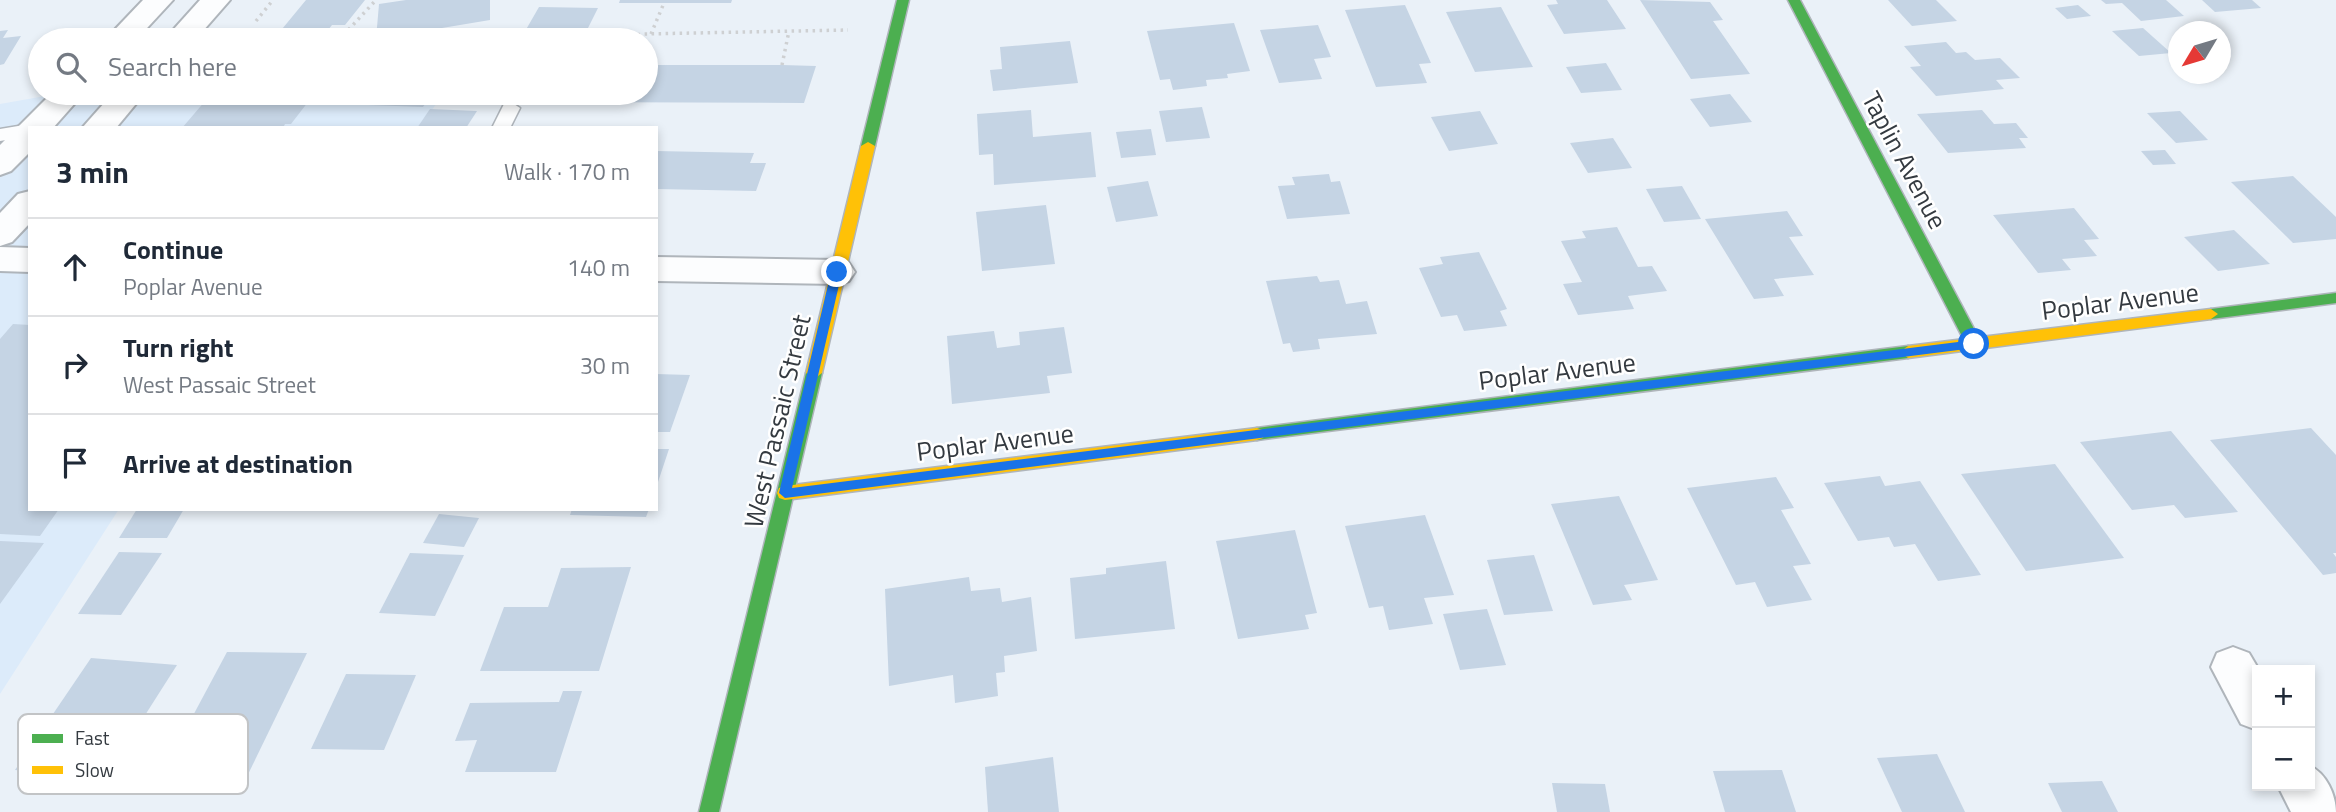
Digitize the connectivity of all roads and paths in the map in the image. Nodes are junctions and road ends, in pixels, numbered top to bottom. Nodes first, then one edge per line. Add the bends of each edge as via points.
1 (159, 0) edge
2 (216, 0) edge
3 (376, 0) edge
4 (904, 0) edge
5 (1794, 0) edge
6 (664, 3) dead end
7 (132, 28) edge
8 (189, 28) edge
9 (350, 28) edge
10 (654, 28) edge
11 (848, 30) dead end
12 (789, 31) junction
13 (658, 34) edge
14 (782, 65) dead end
15 (57, 105) edge
16 (119, 105) edge
17 (512, 108) dead end
18 (37, 126) edge
19 (100, 126) edge
20 (502, 126) edge
21 (28, 132) edge
22 (28, 134) edge
23 (0, 135) edge
24 (0, 164) edge
25 (28, 203) edge
26 (0, 234) edge
27 (0, 259) edge
28 (28, 260) edge
29 (658, 269) edge
30 (837, 272) junction
31 (2336, 298) edge
32 (1974, 344) junction
33 (785, 493) junction
34 (2233, 667) dead end
35 (2252, 700) edge
36 (2305, 791) edge
37 (709, 812) edge
38 (2317, 812) edge

1 - 7 street
2 - 8 street
3 - 9 path
4 - 30 street, West Passaic Street
5 - 32 street, Taplin Avenue
6 - 10 path
11 - 12 path
12 - 13 path
12 - 14 path
15 - 18 street
16 - 19 street
17 - 20 lane
21 - 23 lane
22 - 24 street
25 - 26 street
27 - 28 street
29 - 30 street
30 - 33 street, West Passaic Street
31 - 32 street, Poplar Avenue
32 - 33 street, Poplar Avenue
33 - 37 street, West Passaic Street
34 - 35 street
36 - 38 street

